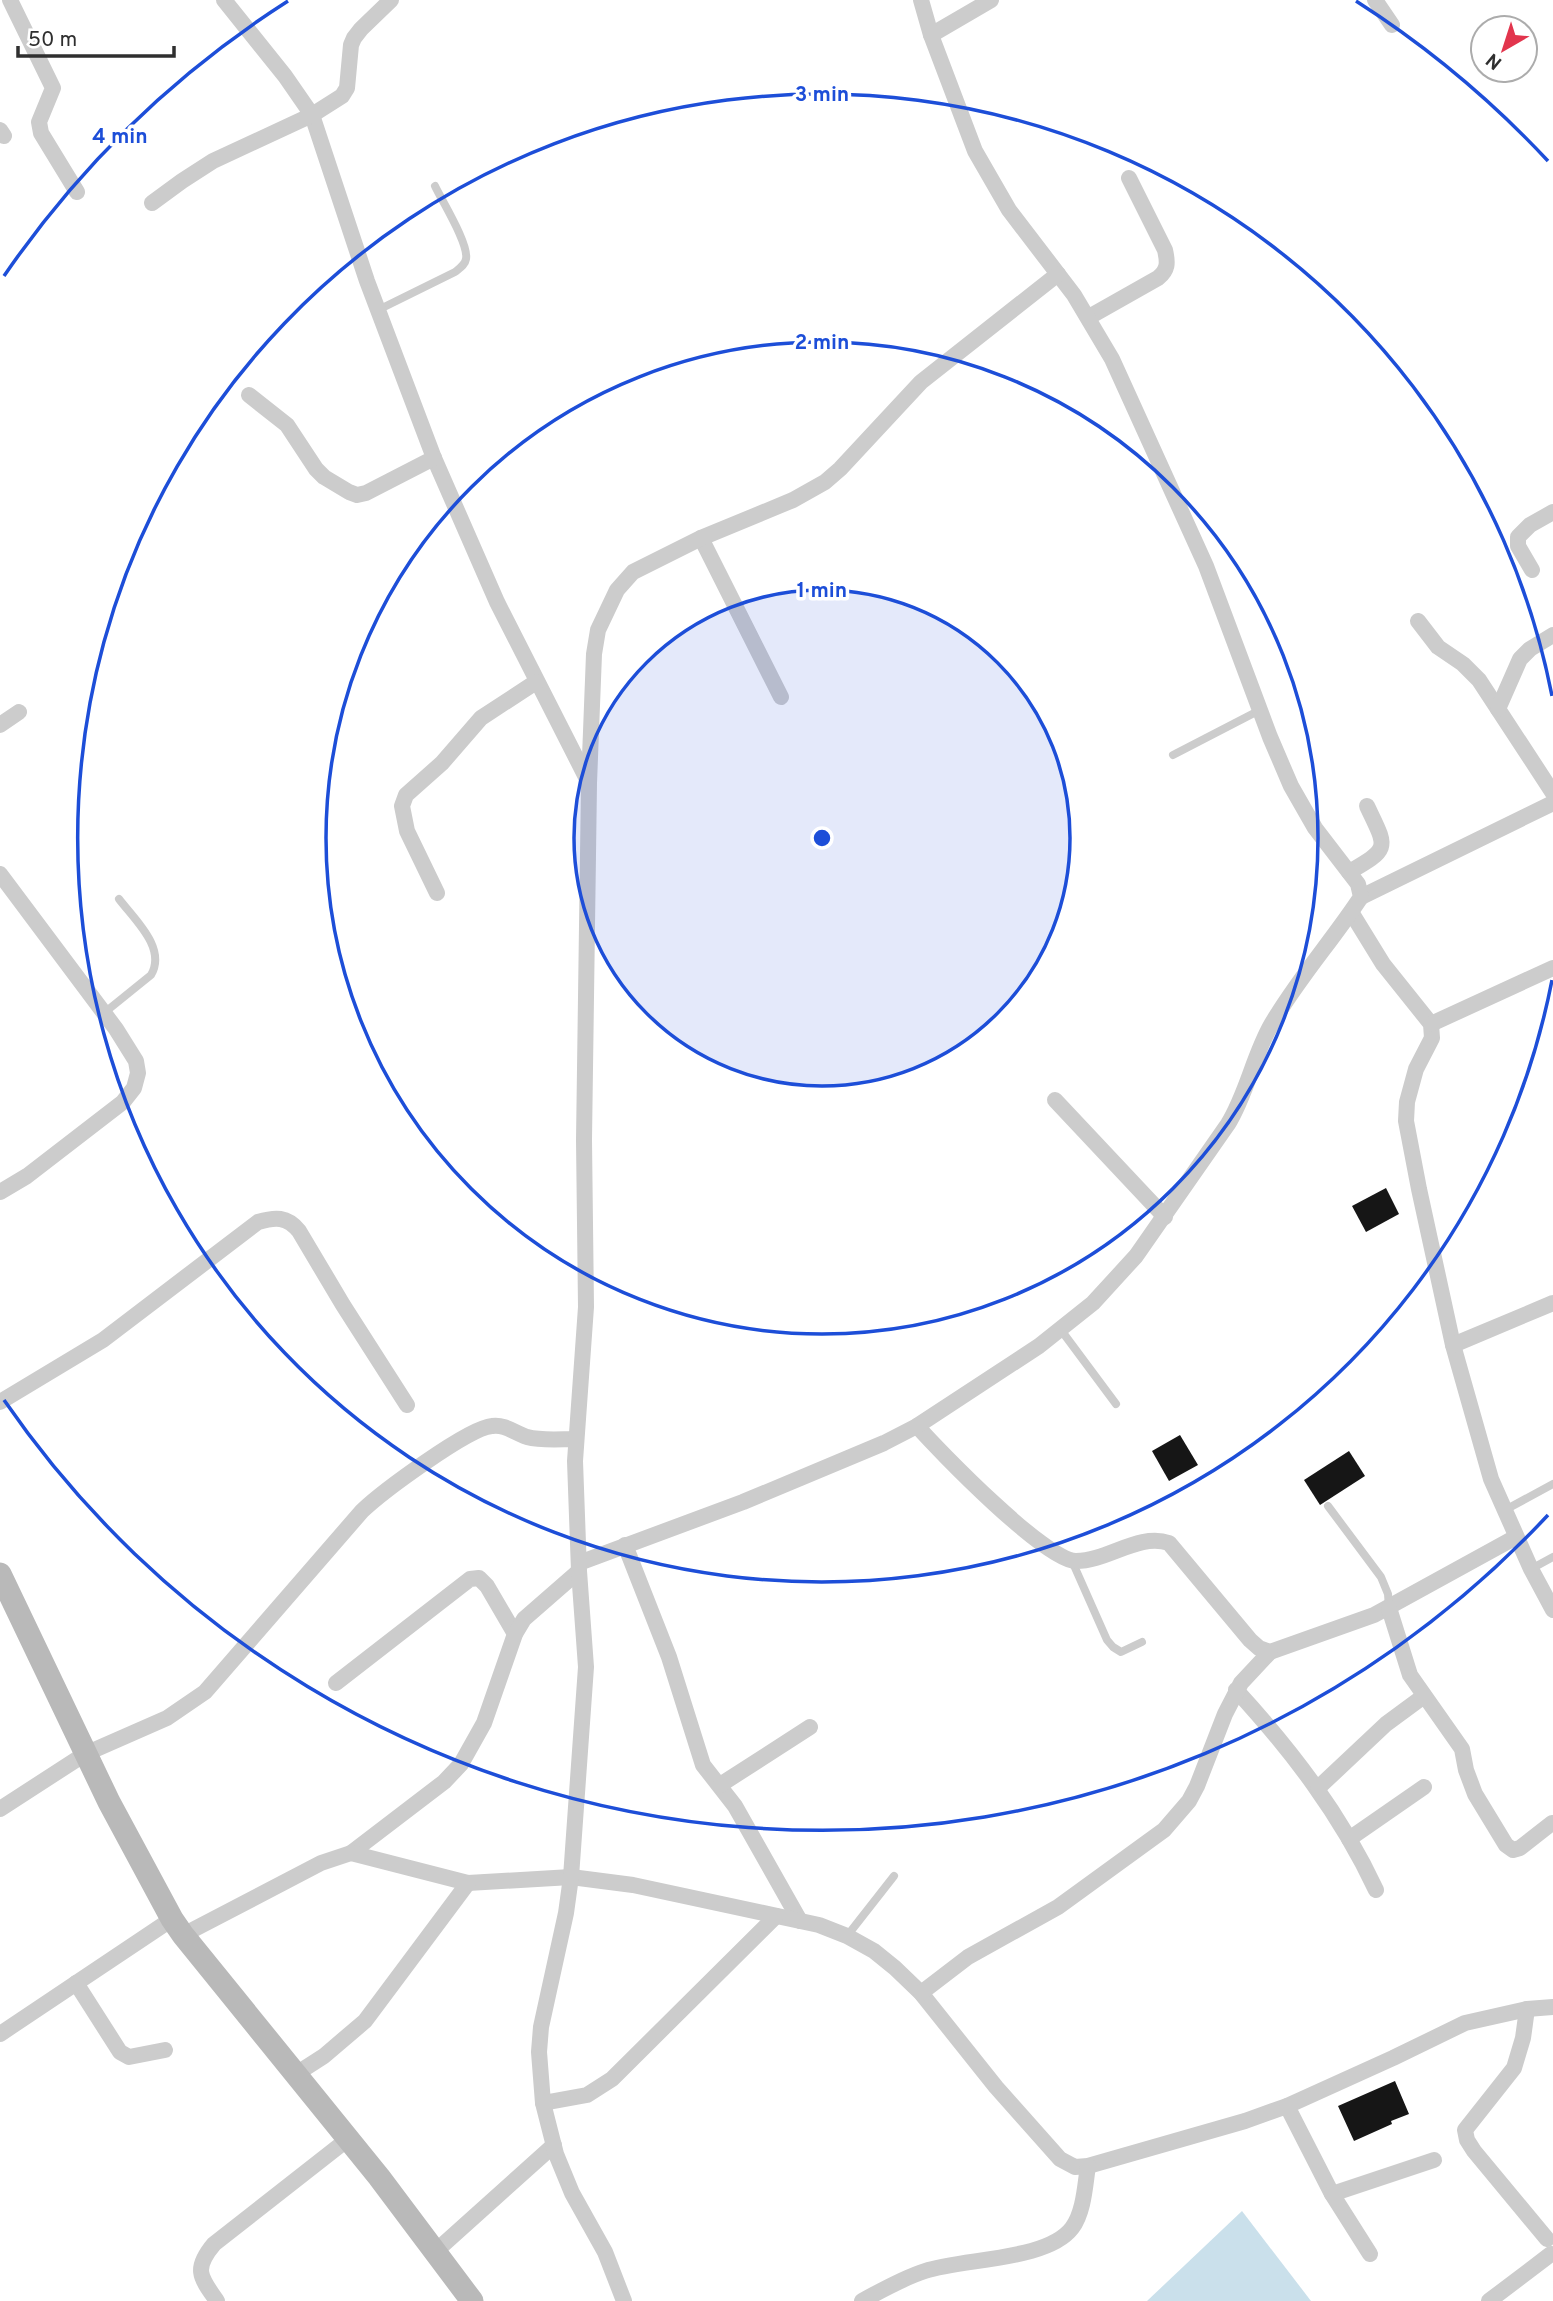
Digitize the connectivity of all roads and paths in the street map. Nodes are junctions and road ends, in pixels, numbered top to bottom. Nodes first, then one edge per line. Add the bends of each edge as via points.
1 (9, 0) edge
2 (225, 0) edge
3 (391, 0) edge
4 (921, 0) edge
5 (991, 0) edge
6 (1375, 0) edge
7 (1392, 25) dead end
8 (931, 35) junction
9 (312, 115) junction
10 (1129, 178) dead end
11 (435, 187) dead end
12 (77, 192) dead end
13 (152, 203) dead end
14 (1058, 274) junction
15 (377, 310) junction
16 (1089, 317) junction
17 (249, 395) dead end
18 (434, 458) junction
19 (1553, 512) edge
20 (701, 538) junction
21 (1532, 570) dead end
22 (1418, 621) dead end
23 (1553, 635) edge
24 (536, 682) junction
25 (781, 697) dead end
26 (1498, 709) junction
27 (1260, 710) junction
28 (19, 712) dead end
29 (0, 725) edge
30 (1173, 755) dead end
31 (589, 783) junction
32 (1553, 793) edge
33 (1553, 803) edge
34 (1367, 806) dead end
35 (1349, 872) junction
36 (0, 874) edge
37 (437, 893) dead end
38 (1361, 897) junction
39 (119, 899) dead end
40 (1351, 912) junction
41 (1553, 968) edge
42 (104, 1013) junction
43 (1431, 1024) junction
44 (1055, 1100) dead end
45 (0, 1192) edge
46 (1165, 1217) junction
47 (1553, 1303) edge
48 (1060, 1330) junction
49 (1453, 1345) junction
50 (0, 1402) edge
51 (1115, 1404) dead end
52 (407, 1405) dead end
53 (917, 1426) junction
54 (576, 1439) junction
55 (1553, 1484) edge
56 (1328, 1506) dead end
57 (1505, 1510) junction
58 (1516, 1536) junction
59 (625, 1545) junction
60 (1553, 1557) edge
61 (1072, 1561) junction
62 (579, 1567) junction
63 (1531, 1569) junction
64 (0, 1574) edge
65 (1389, 1608) junction
66 (1553, 1611) edge
67 (515, 1634) junction
68 (1142, 1643) dead end
69 (1270, 1652) junction
70 (336, 1683) dead end
71 (1236, 1690) junction
72 (1424, 1696) junction
73 (810, 1727) dead end
74 (85, 1754) junction
75 (720, 1785) junction
76 (1424, 1787) dead end
77 (1318, 1788) junction
78 (0, 1809) edge
79 (1552, 1823) edge
80 (1349, 1839) junction
81 (351, 1853) junction
82 (894, 1876) dead end
83 (571, 1877) junction
84 (468, 1883) junction
85 (1376, 1891) dead end
86 (776, 1916) junction
87 (800, 1921) junction
88 (177, 1927) junction
89 (847, 1936) junction
90 (76, 1983) junction
91 (921, 1993) junction
92 (1553, 2007) edge
93 (1527, 2009) junction
94 (0, 2034) edge
95 (165, 2050) dead end
96 (296, 2074) junction
97 (543, 2103) junction
98 (1287, 2106) junction
99 (348, 2139) junction
100 (554, 2145) junction
101 (1434, 2160) dead end
102 (1088, 2166) junction
103 (1332, 2194) junction
104 (1551, 2244) edge
105 (436, 2251) junction
106 (1370, 2254) dead end
107 (217, 2301) edge
108 (472, 2301) edge
109 (624, 2301) edge
110 (862, 2301) edge
111 (1489, 2301) edge

1 - 12 street via 53,88 39,122 41,133
2 - 9 street
3 - 9 street via 354,38 342,96
4 - 8 street
5 - 8 street
6 - 7 street
8 - 14 street via 992,184
9 - 13 street via 213,161
9 - 15 street
10 - 16 street via 1168,262 1158,278
11 - 15 lane via 464,245 467,257 463,266
14 - 16 street
14 - 20 street via 921,382 825,482
15 - 18 street
16 - 27 street via 1206,566
17 - 18 street via 287,425 324,477 357,495
18 - 24 street
19 - 21 street via 1518,537
20 - 25 street
20 - 31 street via 633,572 617,590 602,620 594,654
22 - 26 street via 1438,647 1479,680
23 - 26 street via 1520,659
24 - 31 street
24 - 37 street via 481,718 442,764 406,794 402,806 407,831
26 - 32 street
27 - 30 lane
27 - 35 street via 1301,806
28 - 29 street
31 - 54 street via 586,1307
33 - 38 street
34 - 35 street via 1382,847
35 - 38 street
36 - 42 street
38 - 40 street
39 - 42 lane via 152,943 156,967
40 - 43 street via 1383,964
40 - 46 street via 1276,1017 1239,1105
41 - 43 street
42 - 45 street via 136,1061 134,1088 73,1143
43 - 49 street via 1432,1038 1410,1086 1406,1121
44 - 46 street
46 - 48 street via 1112,1283
47 - 49 street
48 - 51 lane
48 - 53 street
49 - 57 street via 1491,1479
50 - 52 street via 88,1350 258,1222 273,1217 293,1223 299,1231
53 - 59 street via 754,1497
53 - 61 street via 982,1493 1045,1546
54 - 62 street
54 - 74 street via 529,1437 493,1425 464,1438 388,1488 362,1511 205,1692 167,1718
55 - 57 lane
56 - 65 lane via 1381,1577
57 - 58 street
58 - 63 street
58 - 65 street
59 - 62 street
59 - 75 street via 675,1675 698,1754
60 - 63 lane
61 - 68 lane via 1107,1640 1121,1652
61 - 69 street via 1147,1541 1169,1543 1250,1640
62 - 67 street via 530,1612
62 - 83 street via 586,1667
63 - 66 street
64 - 74 main road
65 - 69 street
65 - 72 street via 1406,1666
67 - 70 street via 487,1586 480,1578 470,1578
67 - 81 street via 484,1723 461,1763 444,1782
69 - 71 street
71 - 77 street
71 - 91 street via 1197,1786 1164,1830 1058,1907 968,1957
72 - 77 street via 1386,1724
72 - 79 street via 1462,1749 1472,1787 1506,1845 1520,1848
73 - 75 street
74 - 78 street
74 - 88 main road
75 - 87 street
76 - 80 street
77 - 80 street
80 - 85 street
81 - 84 street
81 - 88 street
82 - 89 lane
83 - 84 street
83 - 86 street via 633,1885
83 - 97 street via 541,2026
84 - 96 street via 365,2021
86 - 87 street
86 - 97 street via 612,2079 587,2095
87 - 89 street
88 - 90 street
88 - 96 main road
89 - 91 street via 874,1951
90 - 94 street
90 - 95 street via 120,2052 129,2057
91 - 102 street via 1060,2159
92 - 93 street
93 - 98 street via 1465,2022
93 - 104 street via 1514,2068 1465,2130 1474,2151
96 - 99 main road
97 - 100 street
98 - 102 street
98 - 103 street
99 - 105 main road
99 - 107 street via 205,2254 202,2279
100 - 105 street
100 - 109 street
101 - 103 street
102 - 110 street via 1079,2211 1072,2227 1058,2240 1009,2255 925,2270
103 - 106 street
104 - 111 street
105 - 108 main road

